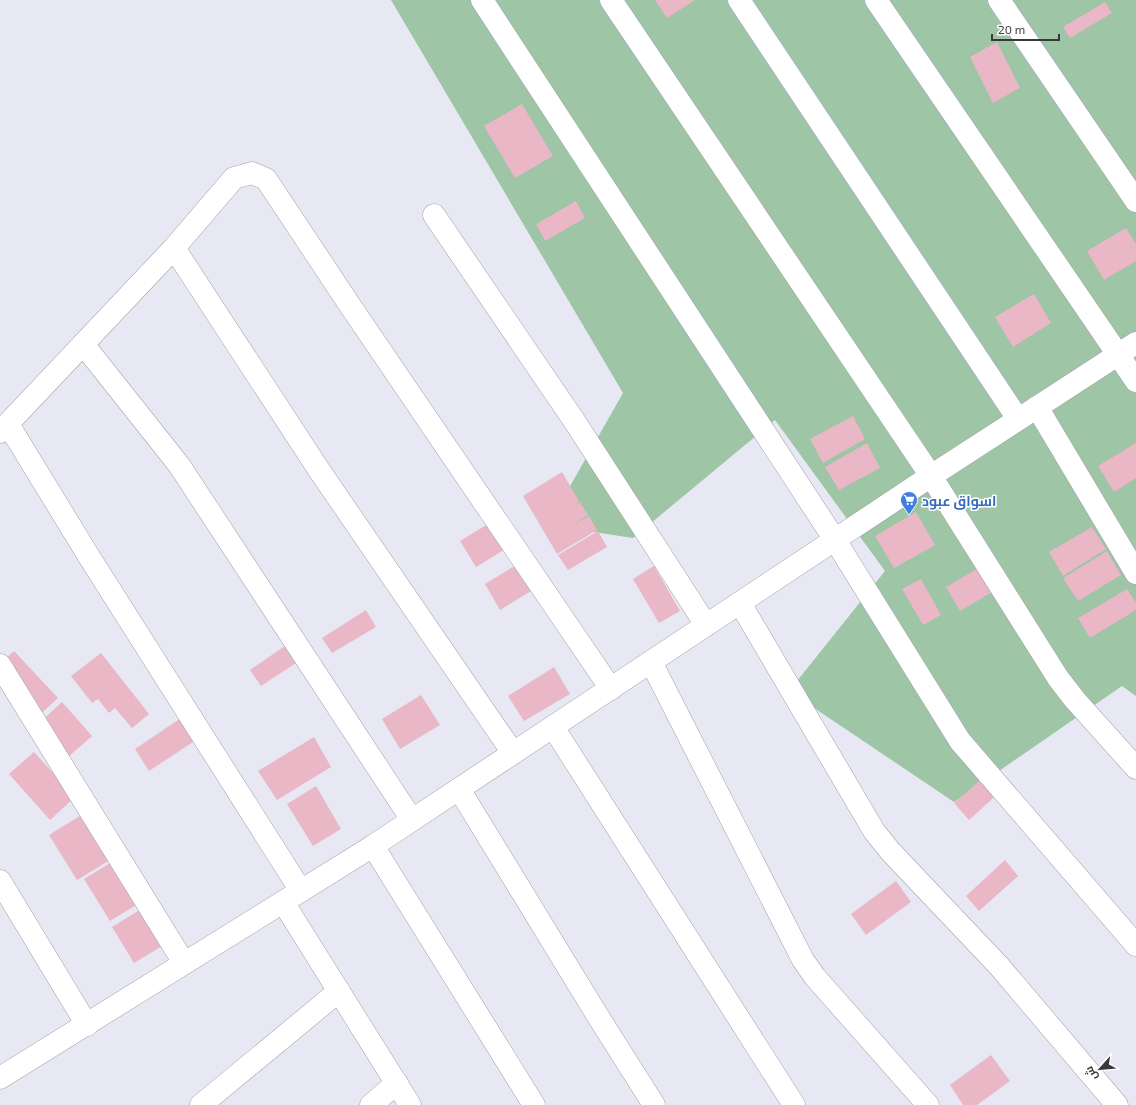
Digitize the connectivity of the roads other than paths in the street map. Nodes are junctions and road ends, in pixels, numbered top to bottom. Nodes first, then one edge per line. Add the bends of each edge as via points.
1 (482, 0) edge
2 (611, 0) edge
3 (739, 0) edge
4 (876, 0) edge
5 (999, 0) edge
6 (1136, 201) edge
7 (434, 215) dead end
8 (174, 248) junction
9 (1136, 343) edge
10 (83, 344) junction
11 (1117, 355) junction
12 (1136, 381) edge
13 (1037, 407) junction
14 (1018, 419) junction
15 (4, 428) edge
16 (931, 476) junction
17 (835, 540) junction
18 (1136, 573) edge
19 (740, 603) junction
20 (706, 625) junction
21 (651, 662) junction
22 (0, 665) edge
23 (611, 688) junction
24 (553, 727) junction
25 (513, 753) junction
26 (1136, 768) edge
27 (459, 789) junction
28 (412, 820) junction
29 (373, 846) junction
30 (0, 881) edge
31 (292, 896) junction
32 (1136, 945) edge
33 (184, 963) junction
34 (339, 991) junction
35 (87, 1025) junction
36 (0, 1078) edge
37 (396, 1083) junction
38 (201, 1105) edge
39 (371, 1105) edge
40 (410, 1105) edge
41 (534, 1105) edge
42 (654, 1105) edge
43 (794, 1105) edge
44 (928, 1105) edge
45 (1117, 1105) edge

1 - 17 street
2 - 16 street
3 - 14 street
4 - 11 street
5 - 6 street
7 - 20 street via 575,422
8 - 10 street
8 - 23 street via 234,178 252,173 266,179
8 - 25 street via 319,470
9 - 11 street
10 - 15 street
10 - 28 street via 179,465
11 - 12 street
11 - 13 street
13 - 14 street
13 - 18 street
14 - 16 street
15 - 31 street via 88,555
16 - 17 street
16 - 26 street via 1058,678
17 - 19 street
17 - 32 street via 960,741
19 - 20 street
19 - 45 street via 874,831 890,852 999,966
20 - 21 street
21 - 23 street
21 - 44 street via 803,960 815,977
22 - 33 street
23 - 24 street
24 - 25 street
24 - 43 street
25 - 27 street
27 - 28 street
27 - 42 street
28 - 29 street
29 - 31 street
29 - 41 street
30 - 35 street
31 - 33 street
31 - 34 street
33 - 35 street
34 - 37 street
34 - 38 street
35 - 36 street
37 - 39 street
37 - 40 street

